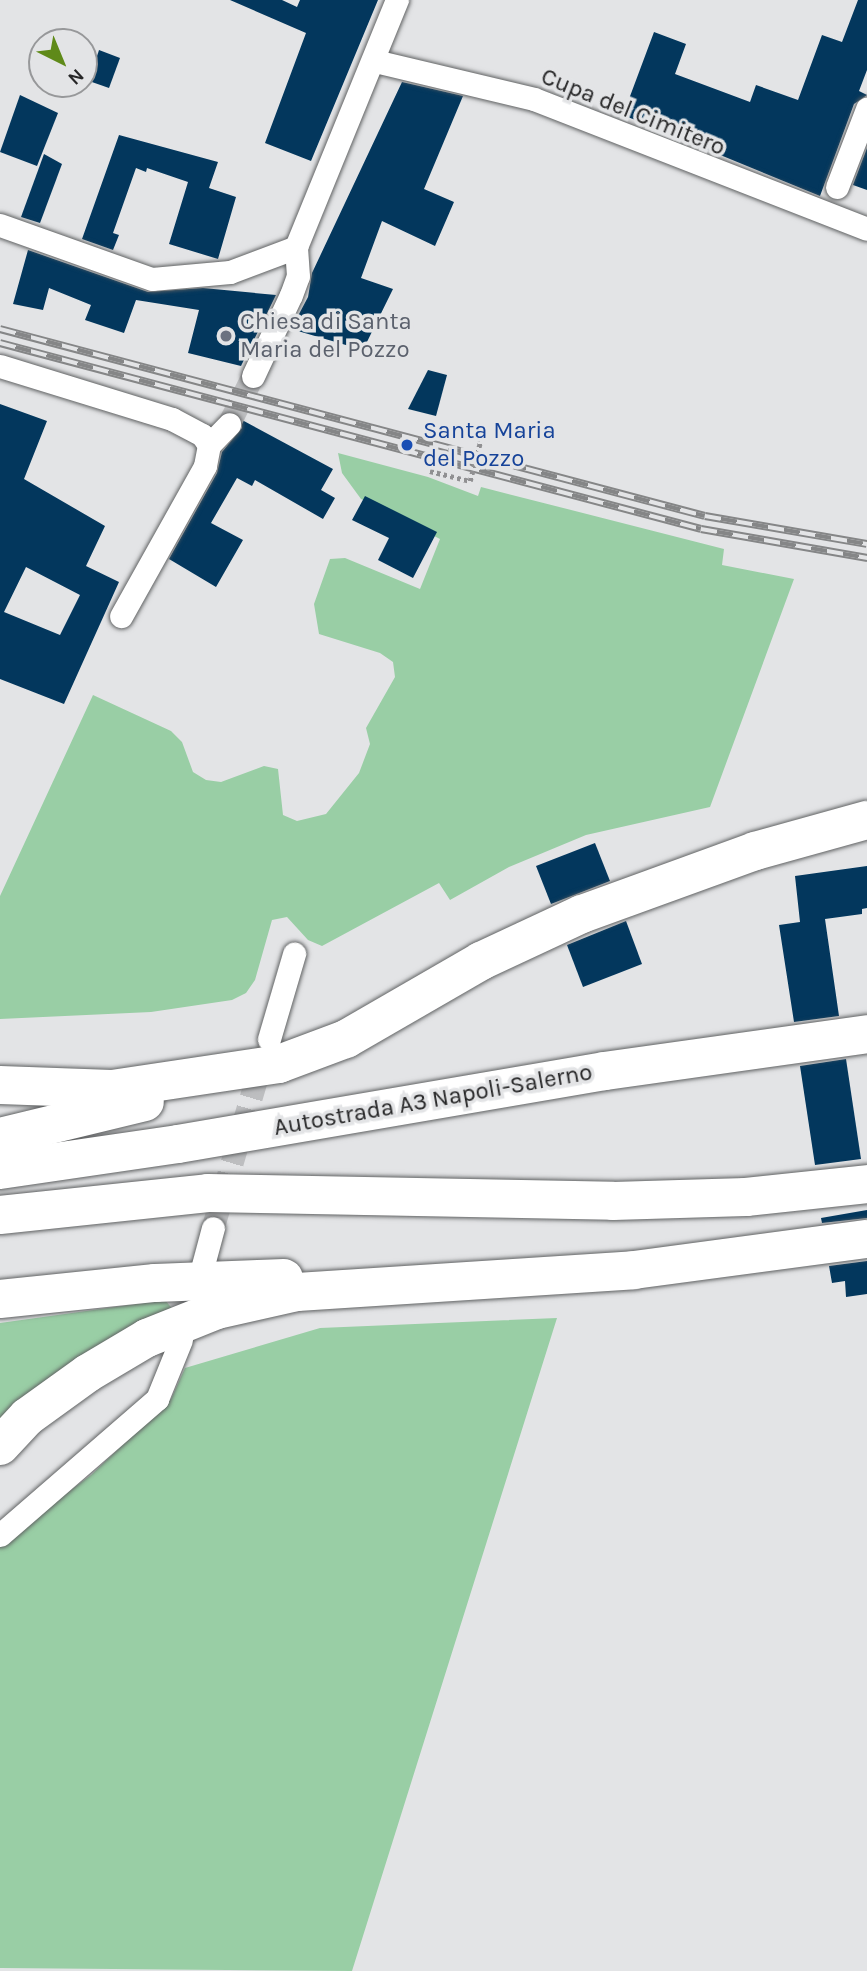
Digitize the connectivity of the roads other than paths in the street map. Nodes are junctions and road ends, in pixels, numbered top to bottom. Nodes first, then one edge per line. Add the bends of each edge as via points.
1 (397, 0) edge
2 (375, 61) junction
3 (867, 109) edge
4 (837, 187) dead end
5 (0, 225) edge
6 (867, 229) edge
7 (296, 247) junction
8 (0, 366) edge
9 (253, 376) tunnel mouth
10 (229, 424) tunnel mouth
11 (209, 445) junction
12 (121, 616) dead end
13 (867, 820) edge
14 (293, 954) dead end
15 (867, 1034) edge
16 (274, 1051) junction
17 (0, 1085) edge
18 (0, 1137) edge
19 (0, 1170) edge
20 (867, 1184) edge
21 (0, 1215) edge
22 (213, 1228) tunnel mouth
23 (867, 1240) edge
24 (203, 1265) dead end
25 (482, 1279) junction
26 (0, 1298) edge
27 (181, 1340) dead end
28 (0, 1446) edge
29 (0, 1535) edge

1 - 2 street
2 - 6 street, Cupa del Cimitero via 534,99
2 - 7 street
3 - 4 street
5 - 7 street via 152,279 230,272
7 - 9 street via 298,276
8 - 11 street via 163,416 202,435
10 - 11 street
11 - 12 street via 205,466
13 - 16 highway via 755,851 582,914 492,955 346,1039
14 - 16 street
15 - 19 highway, Autostrada A3 Napoli-Salerno via 618,1069
16 - 17 highway via 212,1077 112,1088
16 - 18 highway
20 - 21 highway via 746,1197 613,1201 208,1193
22 - 24 street
23 - 25 highway via 634,1270
25 - 26 highway via 249,1278
25 - 28 highway via 297,1292 217,1310 146,1338 88,1373 27,1417
27 - 29 street via 157,1399

